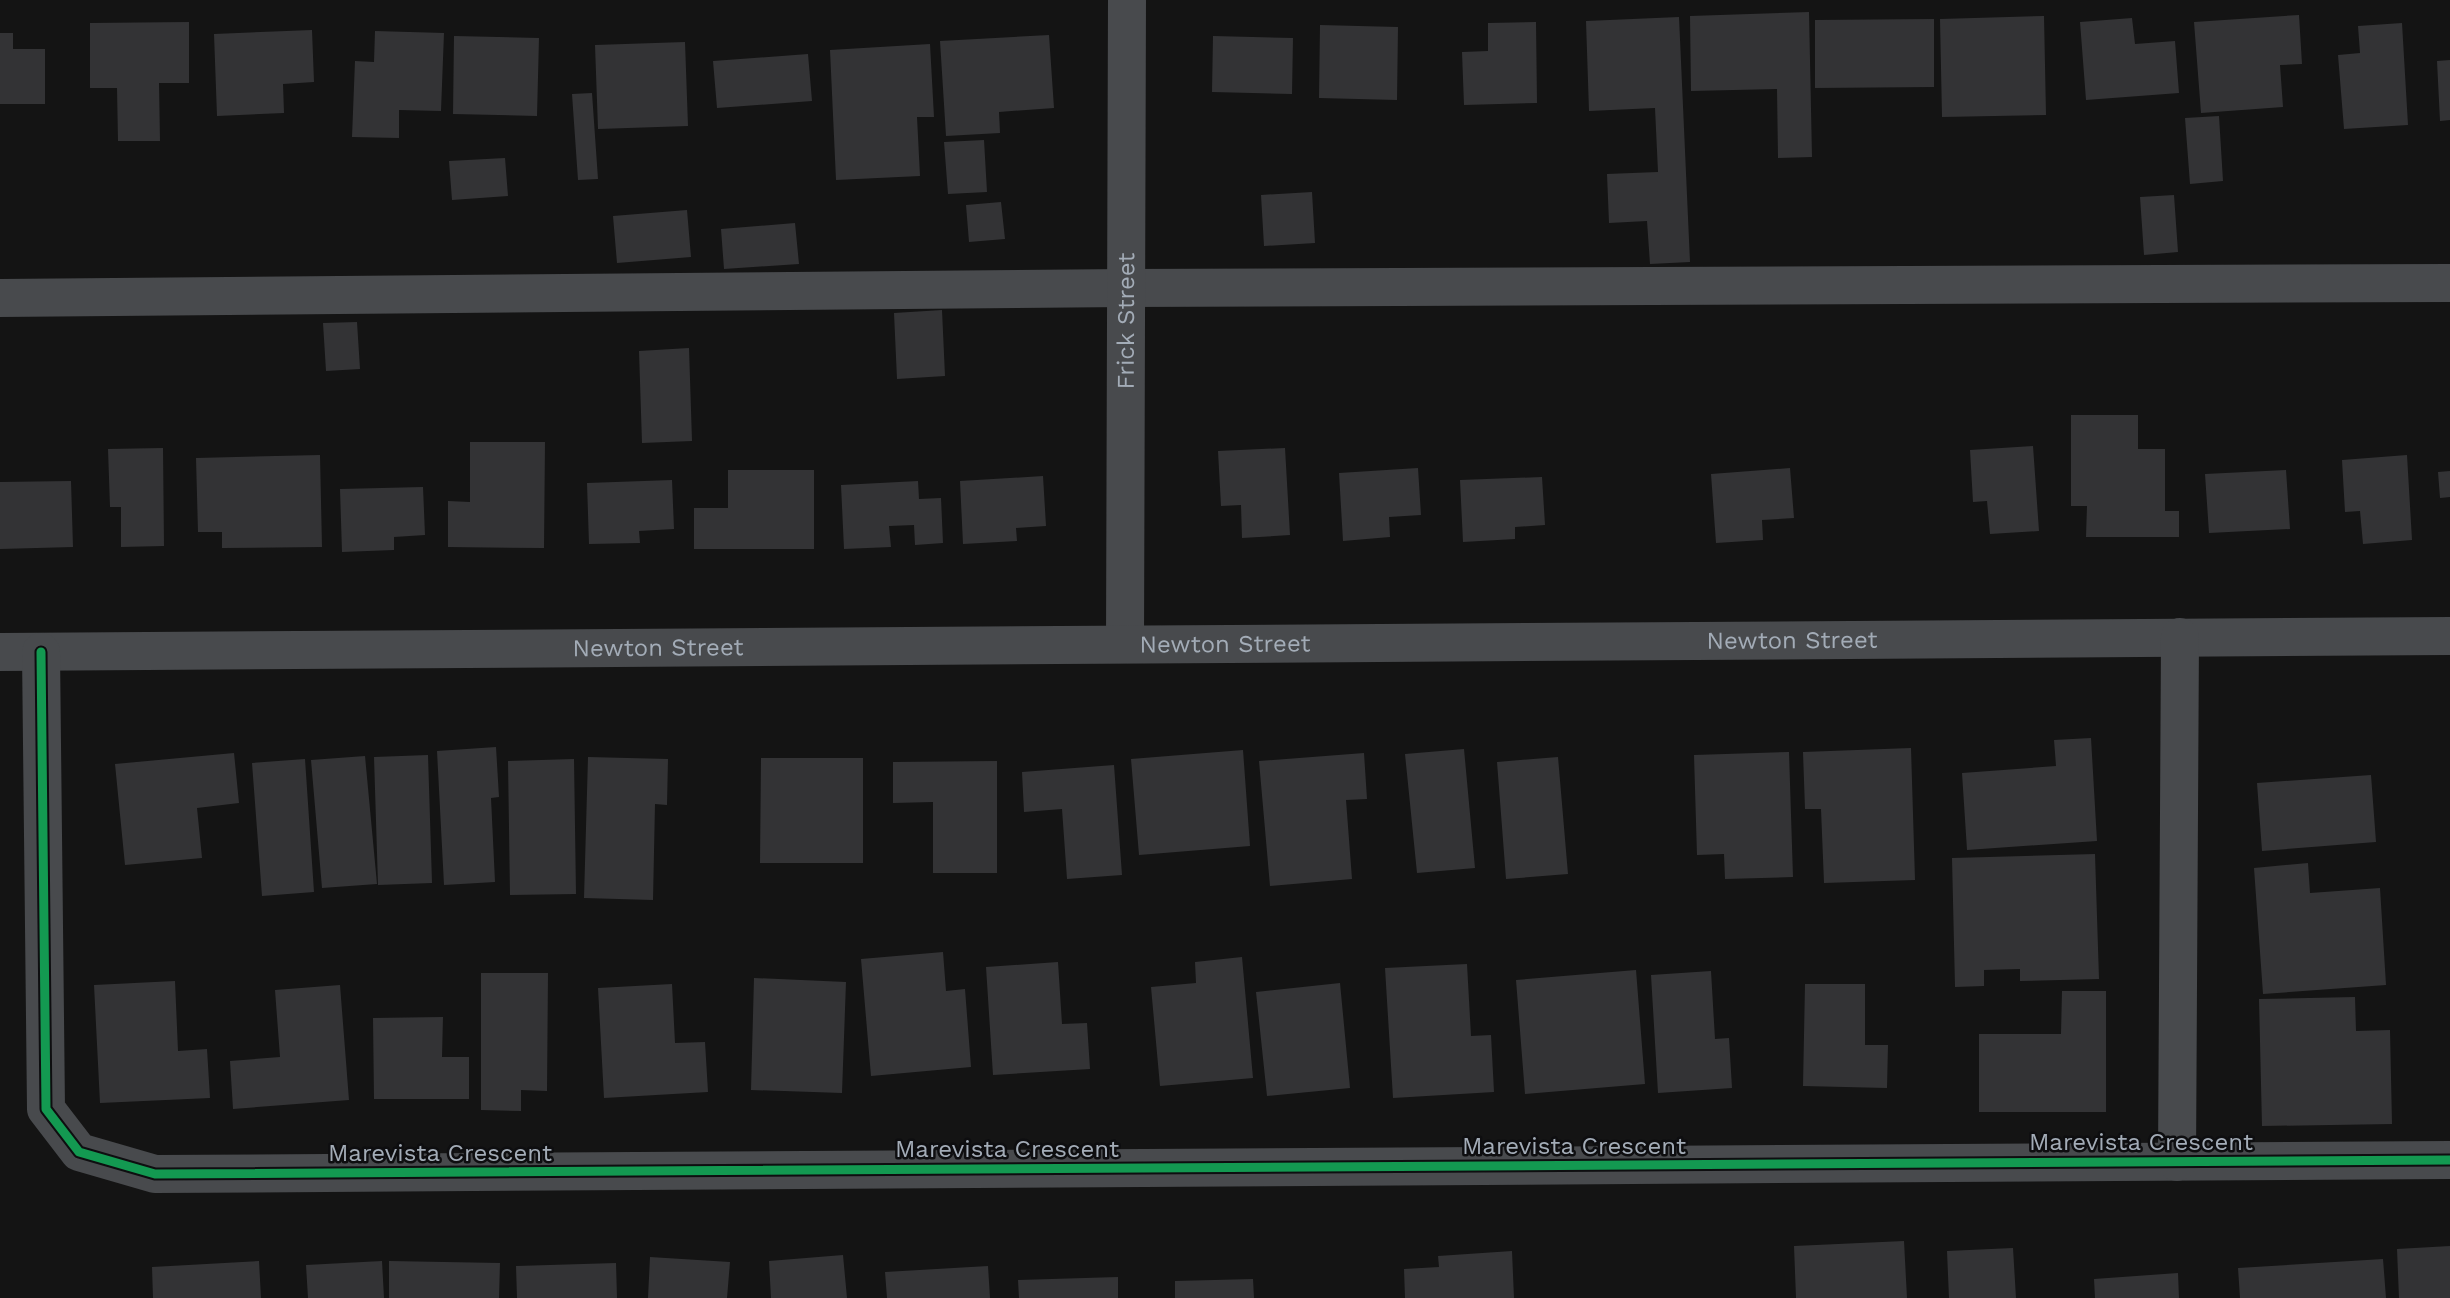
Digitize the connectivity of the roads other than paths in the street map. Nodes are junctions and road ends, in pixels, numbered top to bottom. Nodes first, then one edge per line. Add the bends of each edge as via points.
1 (1127, 0) edge
2 (2450, 283) edge
3 (1126, 288) junction
4 (0, 298) edge
5 (2450, 636) edge
6 (2180, 637) junction
7 (1125, 643) junction
8 (0, 652) edge
9 (41, 652) junction
10 (2450, 1160) edge
11 (2177, 1161) junction

1 - 3 street, Frick Street
2 - 3 street
3 - 4 street
3 - 7 street, Frick Street
5 - 6 street, Newton Street
6 - 7 street, Newton Street
6 - 11 street, Marevista Crescent
7 - 9 street, Newton Street
8 - 9 street, Newton Street
9 - 11 street, Marevista Crescent via 46,1110 79,1152 155,1174
10 - 11 street, Marevista Crescent

